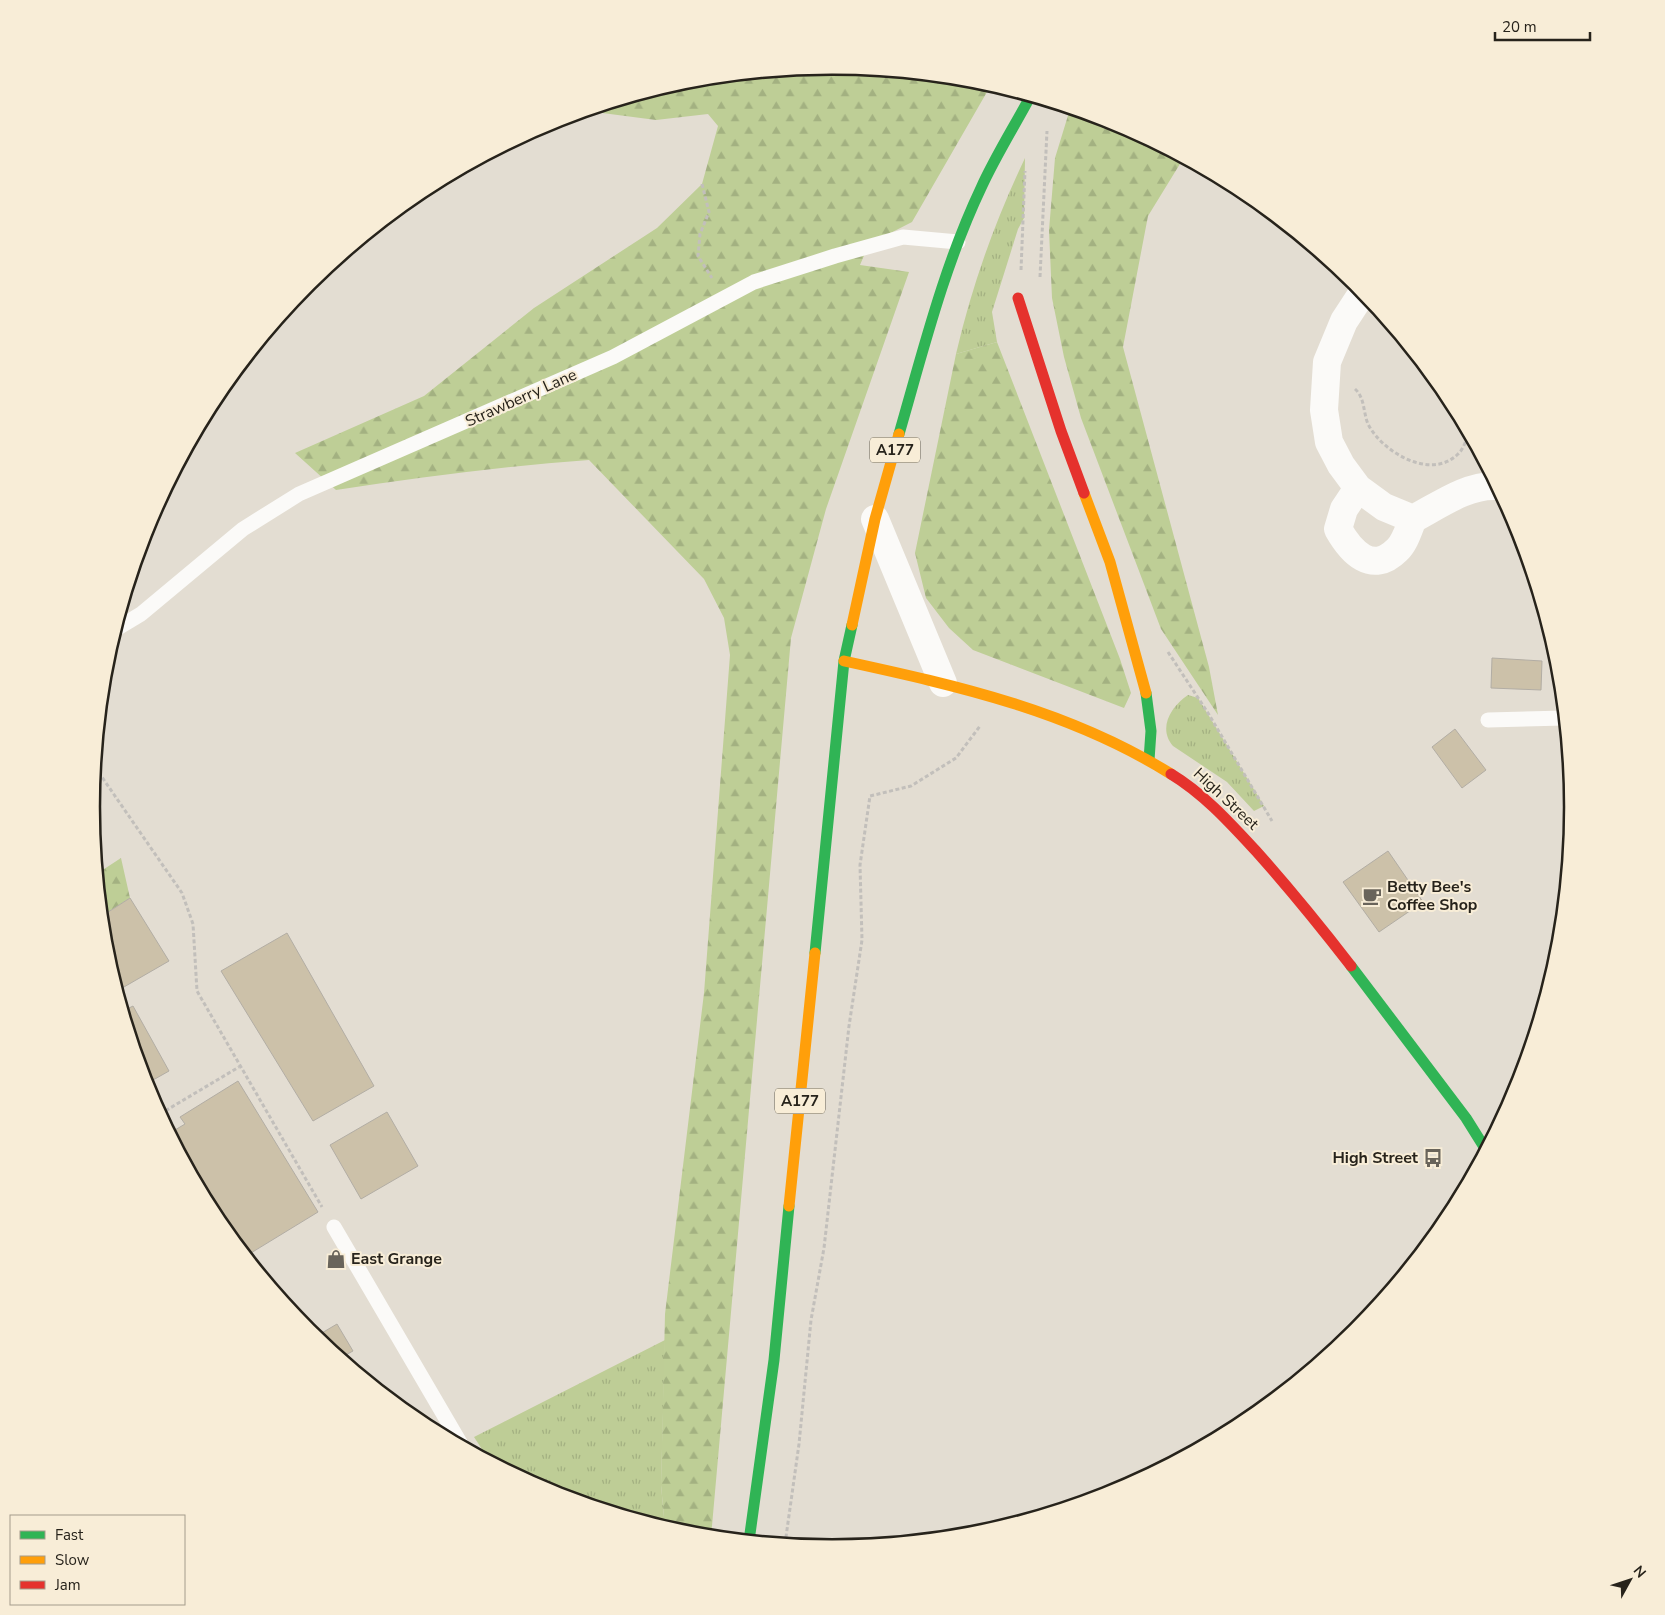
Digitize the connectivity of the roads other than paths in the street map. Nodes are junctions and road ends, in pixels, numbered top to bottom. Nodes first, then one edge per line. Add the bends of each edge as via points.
1 (1027, 102) edge
2 (958, 242) junction
3 (1018, 298) road end
4 (1358, 299) edge
5 (1490, 485) edge
6 (1358, 488) junction
7 (875, 519) junction
8 (1413, 519) junction
9 (123, 625) edge
10 (844, 661) junction
11 (944, 683) junction
12 (1560, 718) edge
13 (1488, 720) dead end
14 (1149, 760) junction
15 (1482, 1144) edge
16 (334, 1227) road end
17 (456, 1436) edge
18 (750, 1535) edge

1 - 2 main road, A177 via 982,187
2 - 7 main road, A177 via 928,332
2 - 9 lane, Strawberry Lane via 903,237 754,282 613,357 299,494 244,529 141,614
3 - 14 main road via 1112,572 1144,689 1151,731
4 - 6 street via 1344,321 1327,362 1324,410 1329,442
5 - 8 street via 1458,496
6 - 8 street via 1384,507
6 - 8 street via 1344,509 1338,529 1348,547 1364,560 1384,560 1399,549
7 - 10 main road, A177
7 - 11 street
10 - 11 main road, High Street
10 - 18 main road, A177 via 774,1360
11 - 14 main road, High Street via 1052,715
12 - 13 lane
14 - 15 main road, High Street via 1188,784 1228,820 1302,902 1466,1118
16 - 17 lane

